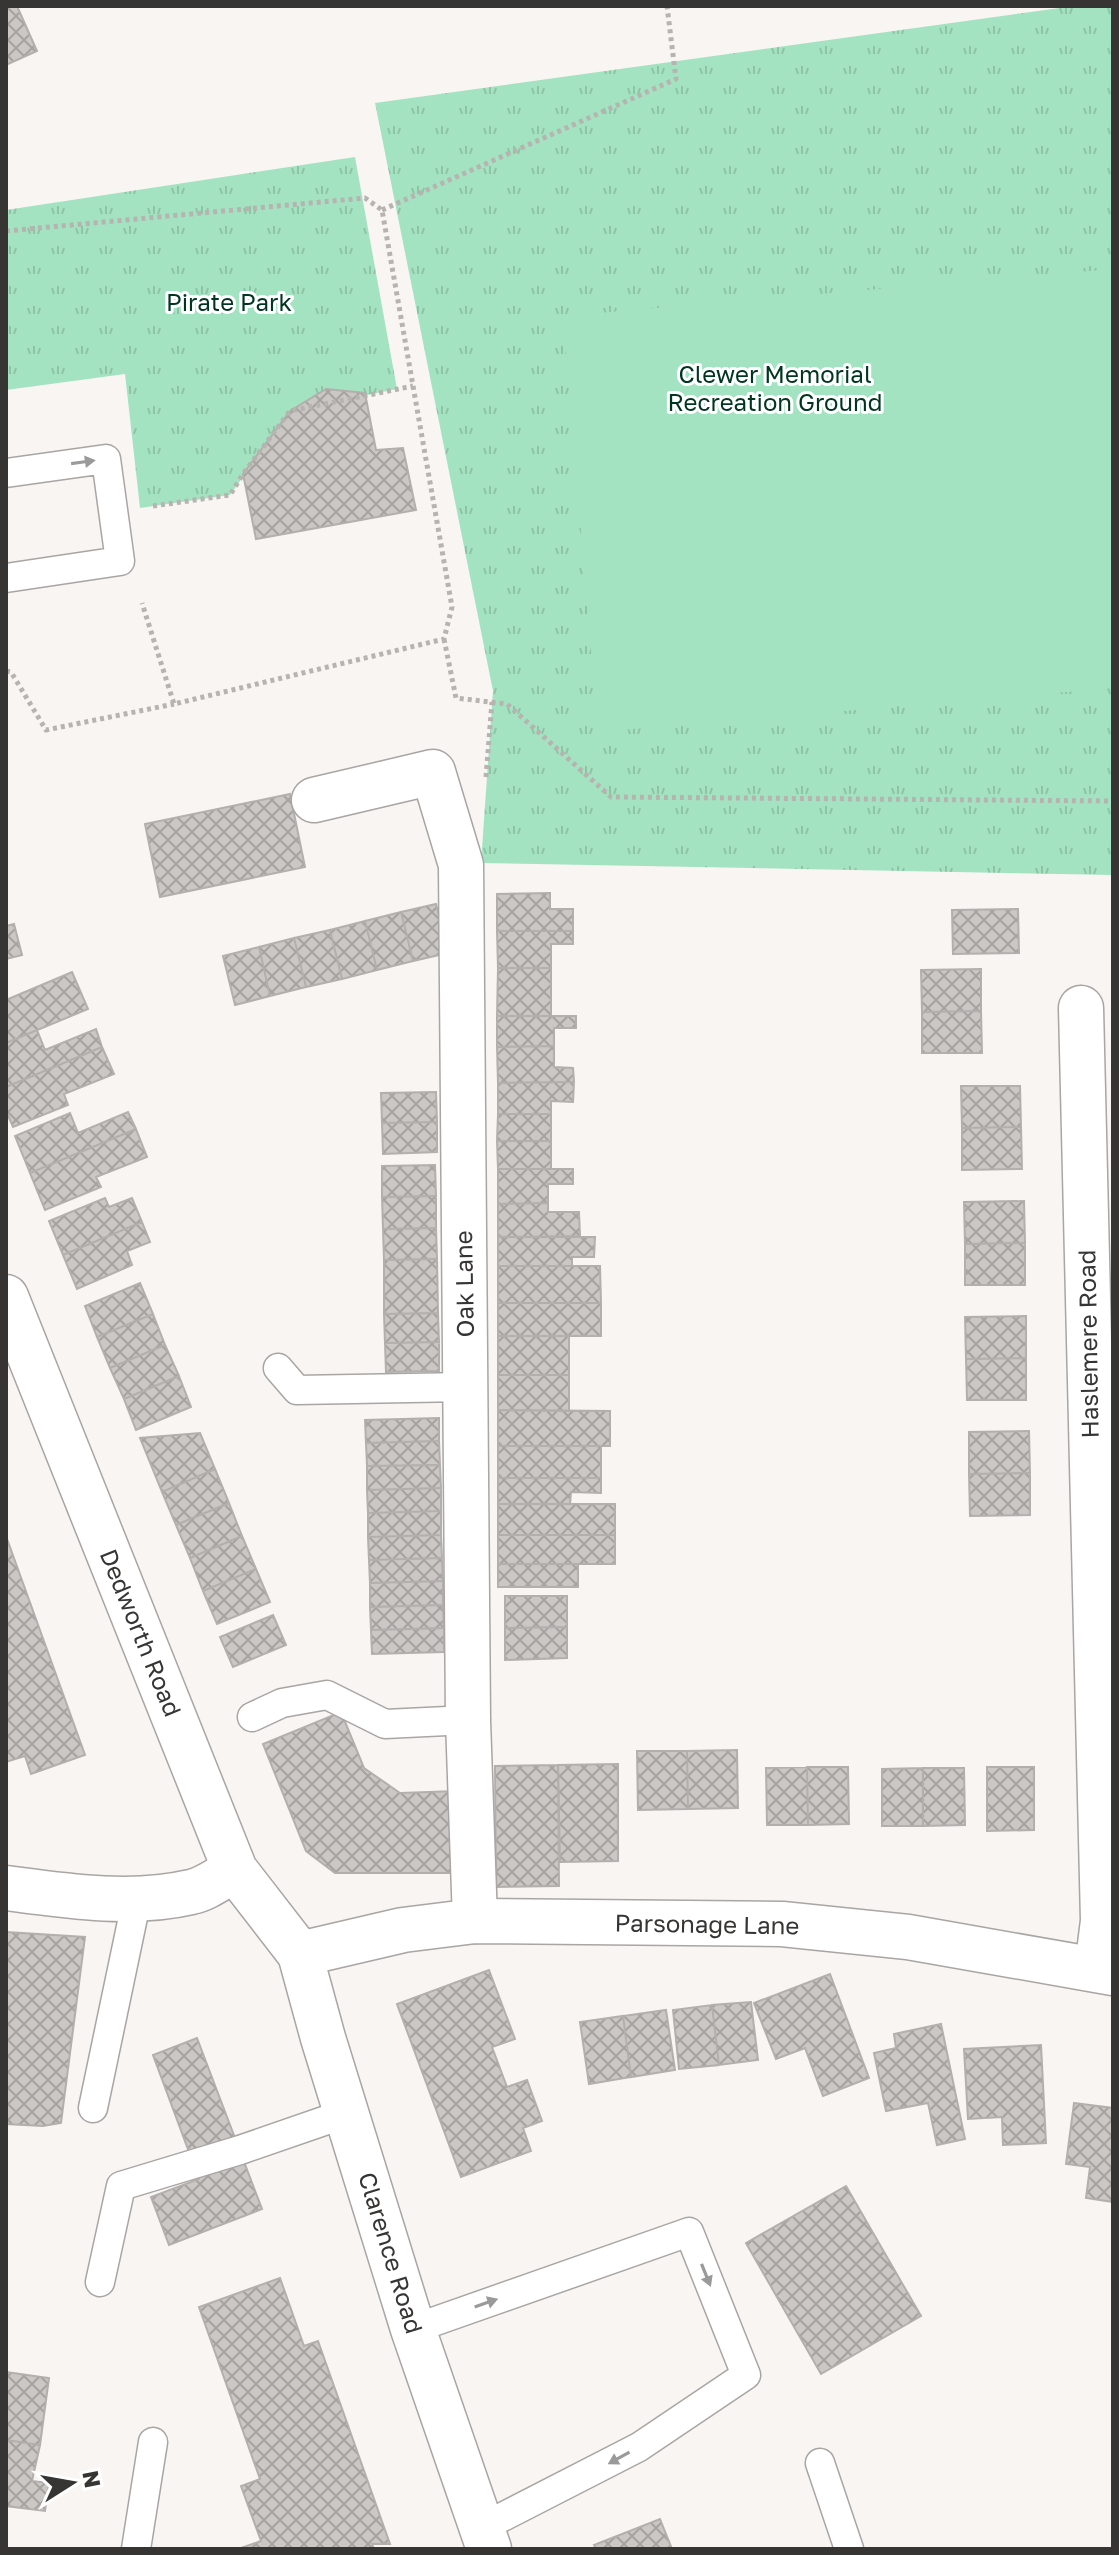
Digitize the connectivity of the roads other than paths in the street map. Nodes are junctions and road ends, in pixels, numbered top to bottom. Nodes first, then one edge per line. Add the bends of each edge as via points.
1 (6, 473) edge
2 (6, 578) edge
3 (314, 800) dead end
4 (1081, 1008) dead end
5 (9, 1310) edge
6 (278, 1368) dead end
7 (466, 1387) junction
8 (252, 1717) dead end
9 (468, 1720) junction
10 (235, 1870) junction
11 (6, 1888) edge
12 (137, 1898) junction
13 (475, 1921) junction
14 (300, 1954) junction
15 (1105, 1971) edge
16 (93, 2108) dead end
17 (347, 2113) junction
18 (100, 2282) dead end
19 (413, 2329) junction
20 (153, 2442) dead end
21 (820, 2463) dead end
22 (485, 2539) edge
23 (136, 2549) edge
24 (849, 2549) edge

1 -> 2 lane via 106,459 120,561
3 - 7 street, Oak Lane via 433,772 461,865
4 - 15 street, Haslemere Road
5 - 10 street, Dedworth Road
6 - 7 lane via 297,1390
7 - 9 street, Oak Lane
8 - 9 lane via 282,1703 327,1695 385,1724
9 - 13 street, Oak Lane
10 - 12 street via 194,1892
10 - 14 street, Dedworth Road
11 - 12 street via 69,1897
12 - 16 lane
13 - 14 street, Parsonage Lane via 403,1930
13 - 15 street, Parsonage Lane via 782,1924 908,1937
14 - 17 street, Clarence Road
17 - 18 lane via 121,2186
17 - 19 street, Clarence Road
19 - 22 street, Clarence Road
19 -> 22 lane via 689,2232 746,2375 639,2447
20 - 23 lane
21 - 24 lane

